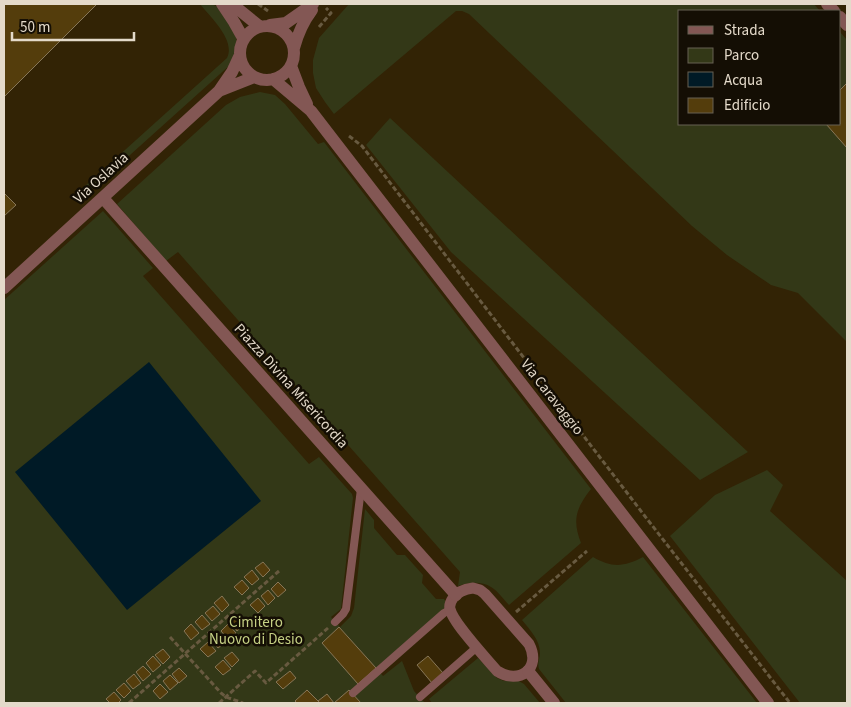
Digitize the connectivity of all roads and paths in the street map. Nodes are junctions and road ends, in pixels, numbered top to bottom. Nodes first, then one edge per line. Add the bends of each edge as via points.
1 (222, 4) edge
2 (232, 4) edge
3 (315, 4) edge
4 (322, 4) edge
5 (264, 25) junction
6 (316, 30) dead end
7 (243, 38) junction
8 (294, 48) junction
9 (239, 57) junction
10 (291, 66) junction
11 (254, 77) junction
12 (273, 80) junction
13 (219, 91) junction
14 (310, 111) junction
15 (342, 130) dead end
16 (103, 198) junction
17 (4, 288) edge
18 (361, 489) junction
19 (587, 551) dead end
20 (278, 571) dead end
21 (456, 595) junction
22 (450, 610) junction
23 (508, 619) junction
24 (335, 622) joint
25 (170, 637) dead end
26 (477, 647) junction
27 (185, 654) junction
28 (528, 672) junction
29 (353, 693) dead end
30 (226, 697) junction
31 (420, 697) dead end
32 (129, 703) edge
33 (219, 703) edge
34 (243, 703) edge
35 (554, 703) edge
36 (768, 703) edge
37 (790, 703) edge

1 - 7 street
2 - 5 street
3 - 5 street via 286,23
3 - 8 street via 303,22
4 - 6 path via 331,13
5 - 7 street
5 - 8 street via 285,32
7 - 9 street
8 - 10 street
9 - 11 street via 247,72
9 - 13 street, Via Oslavia
10 - 12 street
10 - 14 street, Via Caravaggio
11 - 12 street
11 - 13 street, Via Oslavia
12 - 14 street, Via Caravaggio
13 - 16 street, Via Oslavia
14 - 36 street, Via Caravaggio
15 - 37 path via 362,146
16 - 17 street, Via Oslavia
16 - 18 street, Piazza Divina Misericordia
18 - 21 street, Piazza Divina Misericordia
18 - 24 lane via 346,609
19 - 23 path
20 - 27 path
21 - 22 street
21 - 23 street via 467,589 480,590
22 - 26 street
22 - 29 lane
23 - 28 street via 532,649
24 - 30 path via 266,683 255,671
25 - 27 path
26 - 28 street via 503,675 512,677
26 - 31 lane
27 - 30 path
27 - 32 path
28 - 35 street
30 - 33 path
30 - 34 path

